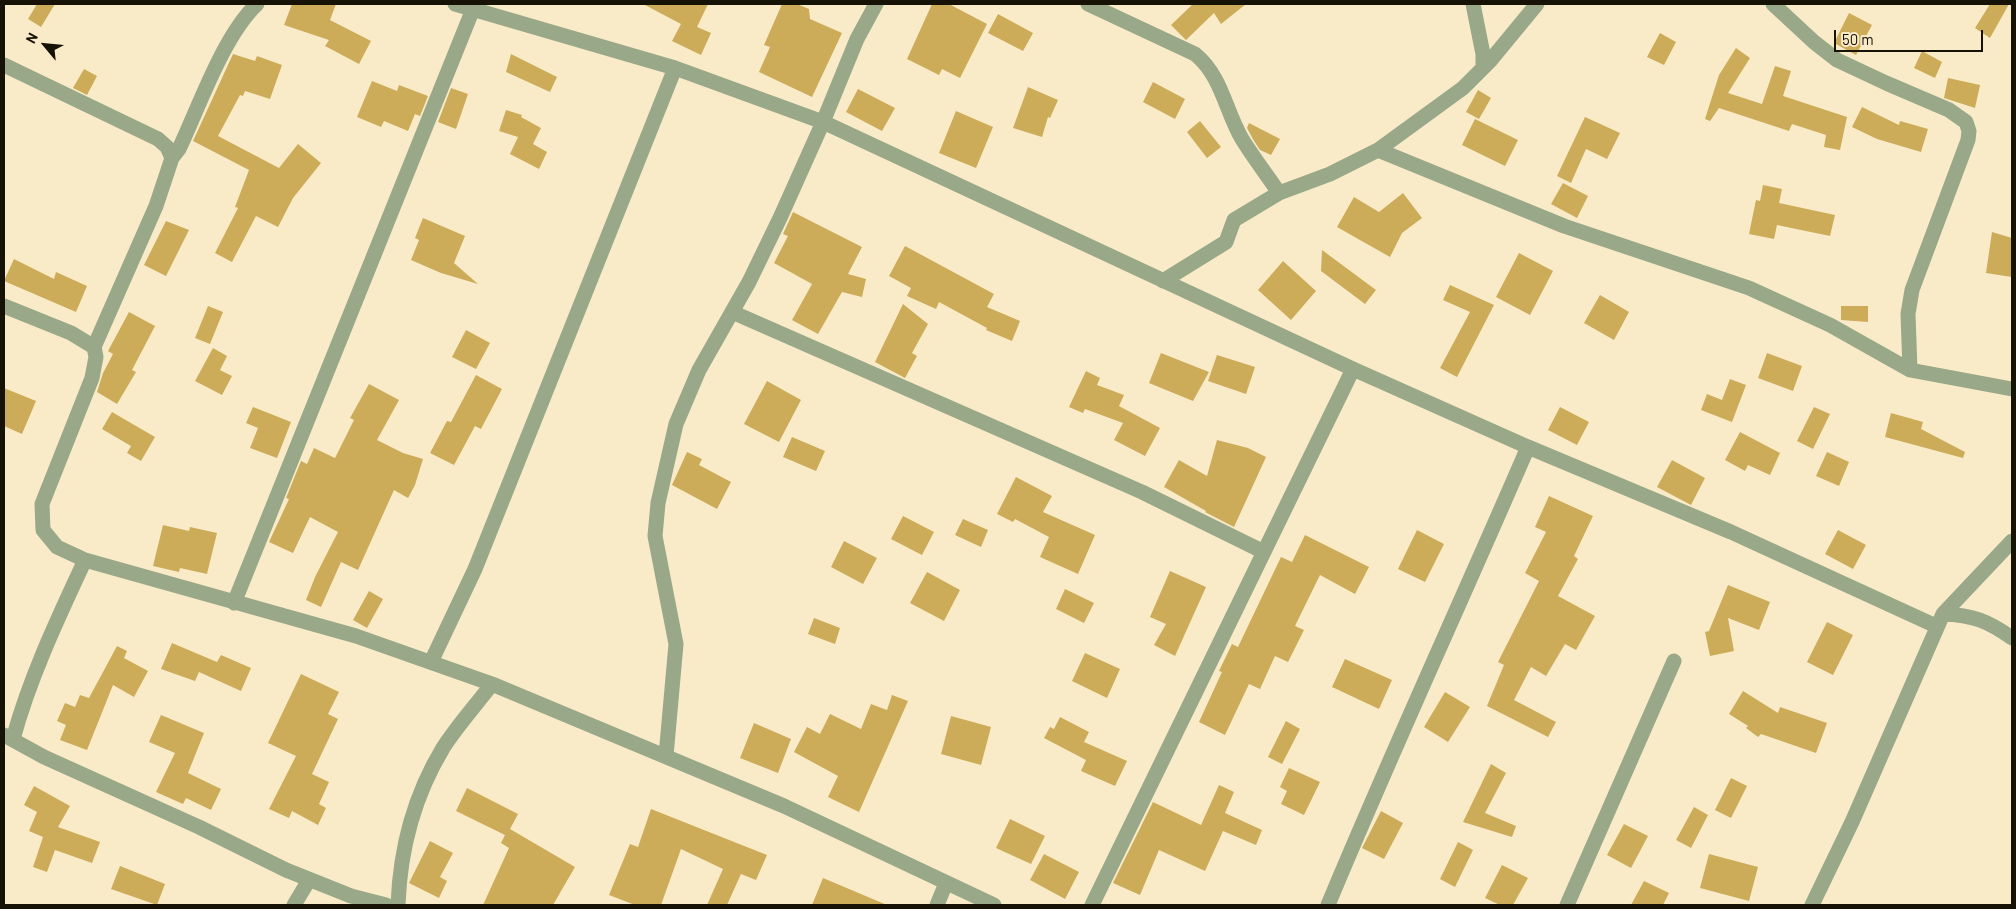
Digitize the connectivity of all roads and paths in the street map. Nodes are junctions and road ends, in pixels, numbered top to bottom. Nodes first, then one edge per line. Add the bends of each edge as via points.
1 (257, 4) edge
2 (455, 4) edge
3 (876, 4) edge
4 (1088, 4) edge
5 (1473, 4) edge
6 (1537, 4) edge
7 (1773, 4) edge
8 (473, 9) junction
9 (4, 65) edge
10 (675, 68) junction
11 (1483, 68) junction
12 (824, 122) junction
13 (1378, 150) junction
14 (172, 158) junction
15 (1280, 193) junction
16 (1163, 281) junction
17 (4, 306) edge
18 (732, 312) junction
19 (94, 347) junction
20 (1353, 369) junction
21 (1910, 370) junction
22 (2012, 389) edge
23 (1528, 447) junction
24 (2012, 541) edge
25 (1264, 552) junction
26 (85, 560) junction
27 (234, 603) junction
28 (1939, 620) junction
29 (2012, 638) edge
30 (1674, 660) dead end
31 (431, 662) junction
32 (492, 684) junction
33 (8, 737) edge
34 (666, 756) junction
35 (309, 880) junction
36 (946, 883) junction
37 (356, 900) edge
38 (294, 905) edge
39 (386, 905) edge
40 (398, 905) edge
41 (937, 905) edge
42 (994, 905) edge
43 (1092, 905) edge
44 (1328, 905) edge
45 (1567, 905) edge
46 (1812, 905) edge

1 - 14 street via 244,19 218,64
2 - 8 street
3 - 12 street via 857,40
4 - 15 street via 1195,54 1205,62 1242,138
5 - 11 street
6 - 11 street
7 - 21 street via 1837,60 1949,110 1966,122 1968,140 1912,290 1908,314
8 - 10 street
8 - 27 street
9 - 14 street via 158,139
10 - 12 street
10 - 31 street via 475,569
11 - 13 street via 1463,88
12 - 16 street
12 - 18 street
13 - 15 street via 1330,174
13 - 21 street via 1564,226 1749,288 1830,325
14 - 19 street via 156,206
15 - 16 street via 1234,220 1226,242
16 - 20 street
17 - 19 street via 72,334
18 - 25 street via 1142,492
18 - 34 street via 700,370 676,424 658,502 655,536 676,644
19 - 26 street via 96,357 92,378 42,504 43,530 57,547
20 - 23 street
20 - 25 street
21 - 22 street
23 - 28 street
23 - 44 street
24 - 28 street
25 - 43 street
26 - 27 street
26 - 33 street
27 - 31 street via 356,636
28 - 29 street via 1968,614
28 - 46 street via 1913,685
30 - 45 street
31 - 32 street
32 - 34 street
32 - 40 street via 444,747 423,786 404,848
33 - 35 street via 44,757
34 - 36 street via 784,806
35 - 37 street
35 - 38 street
36 - 41 street
36 - 42 street
37 - 39 street

